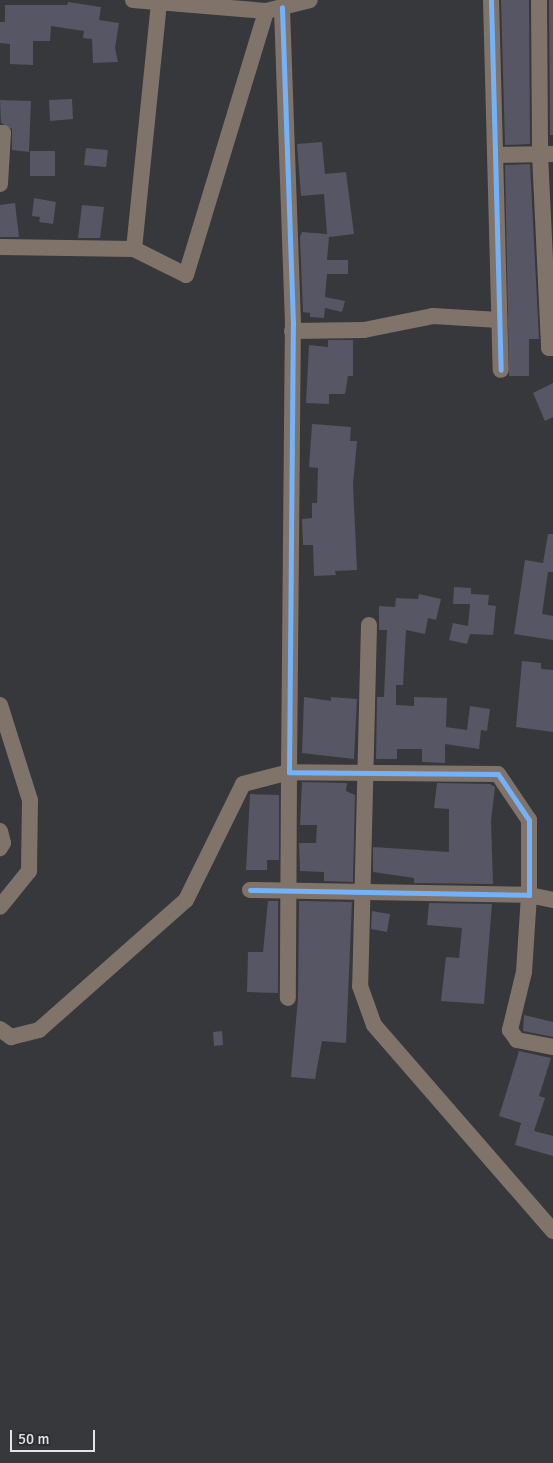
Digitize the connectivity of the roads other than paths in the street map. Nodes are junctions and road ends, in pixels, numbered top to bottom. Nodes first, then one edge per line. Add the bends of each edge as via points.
1 (133, 0) edge
2 (310, 0) edge
3 (491, 0) edge
4 (539, 0) edge
5 (159, 1) edge
6 (274, 9) junction
7 (0, 133) edge
8 (547, 154) edge
9 (495, 155) junction
10 (0, 184) edge
11 (0, 247) edge
12 (134, 249) junction
13 (499, 320) junction
14 (292, 331) junction
15 (553, 348) edge
16 (500, 370) dead end
17 (369, 625) dead end
18 (0, 705) edge
19 (289, 772) junction
20 (365, 772) junction
21 (0, 831) edge
22 (0, 848) edge
23 (250, 890) dead end
24 (288, 890) junction
25 (362, 892) junction
26 (529, 895) junction
27 (553, 900) edge
28 (0, 907) edge
29 (288, 998) dead end
30 (0, 1029) edge
31 (553, 1047) edge
32 (553, 1232) edge

1 - 5 street
2 - 6 street
3 - 9 street
4 - 8 street
5 - 6 street
5 - 12 street
6 - 12 street via 186,275
6 - 14 street
7 - 10 street via 3,133
8 - 9 street
8 - 15 street via 548,348
9 - 13 street
11 - 12 street
13 - 14 street via 433,316 364,330
13 - 16 street
14 - 19 street
17 - 20 street
18 - 28 street via 30,800 29,871
19 - 20 street
19 - 24 street
19 - 30 street via 243,784 186,900 39,1030 11,1037
20 - 25 street
20 - 26 street via 498,774 529,820
21 - 22 street via 3,843
23 - 24 street
24 - 25 street
24 - 29 street
25 - 26 street
25 - 32 street via 360,986 374,1025
26 - 27 street
26 - 31 street via 524,972 510,1030 517,1040

